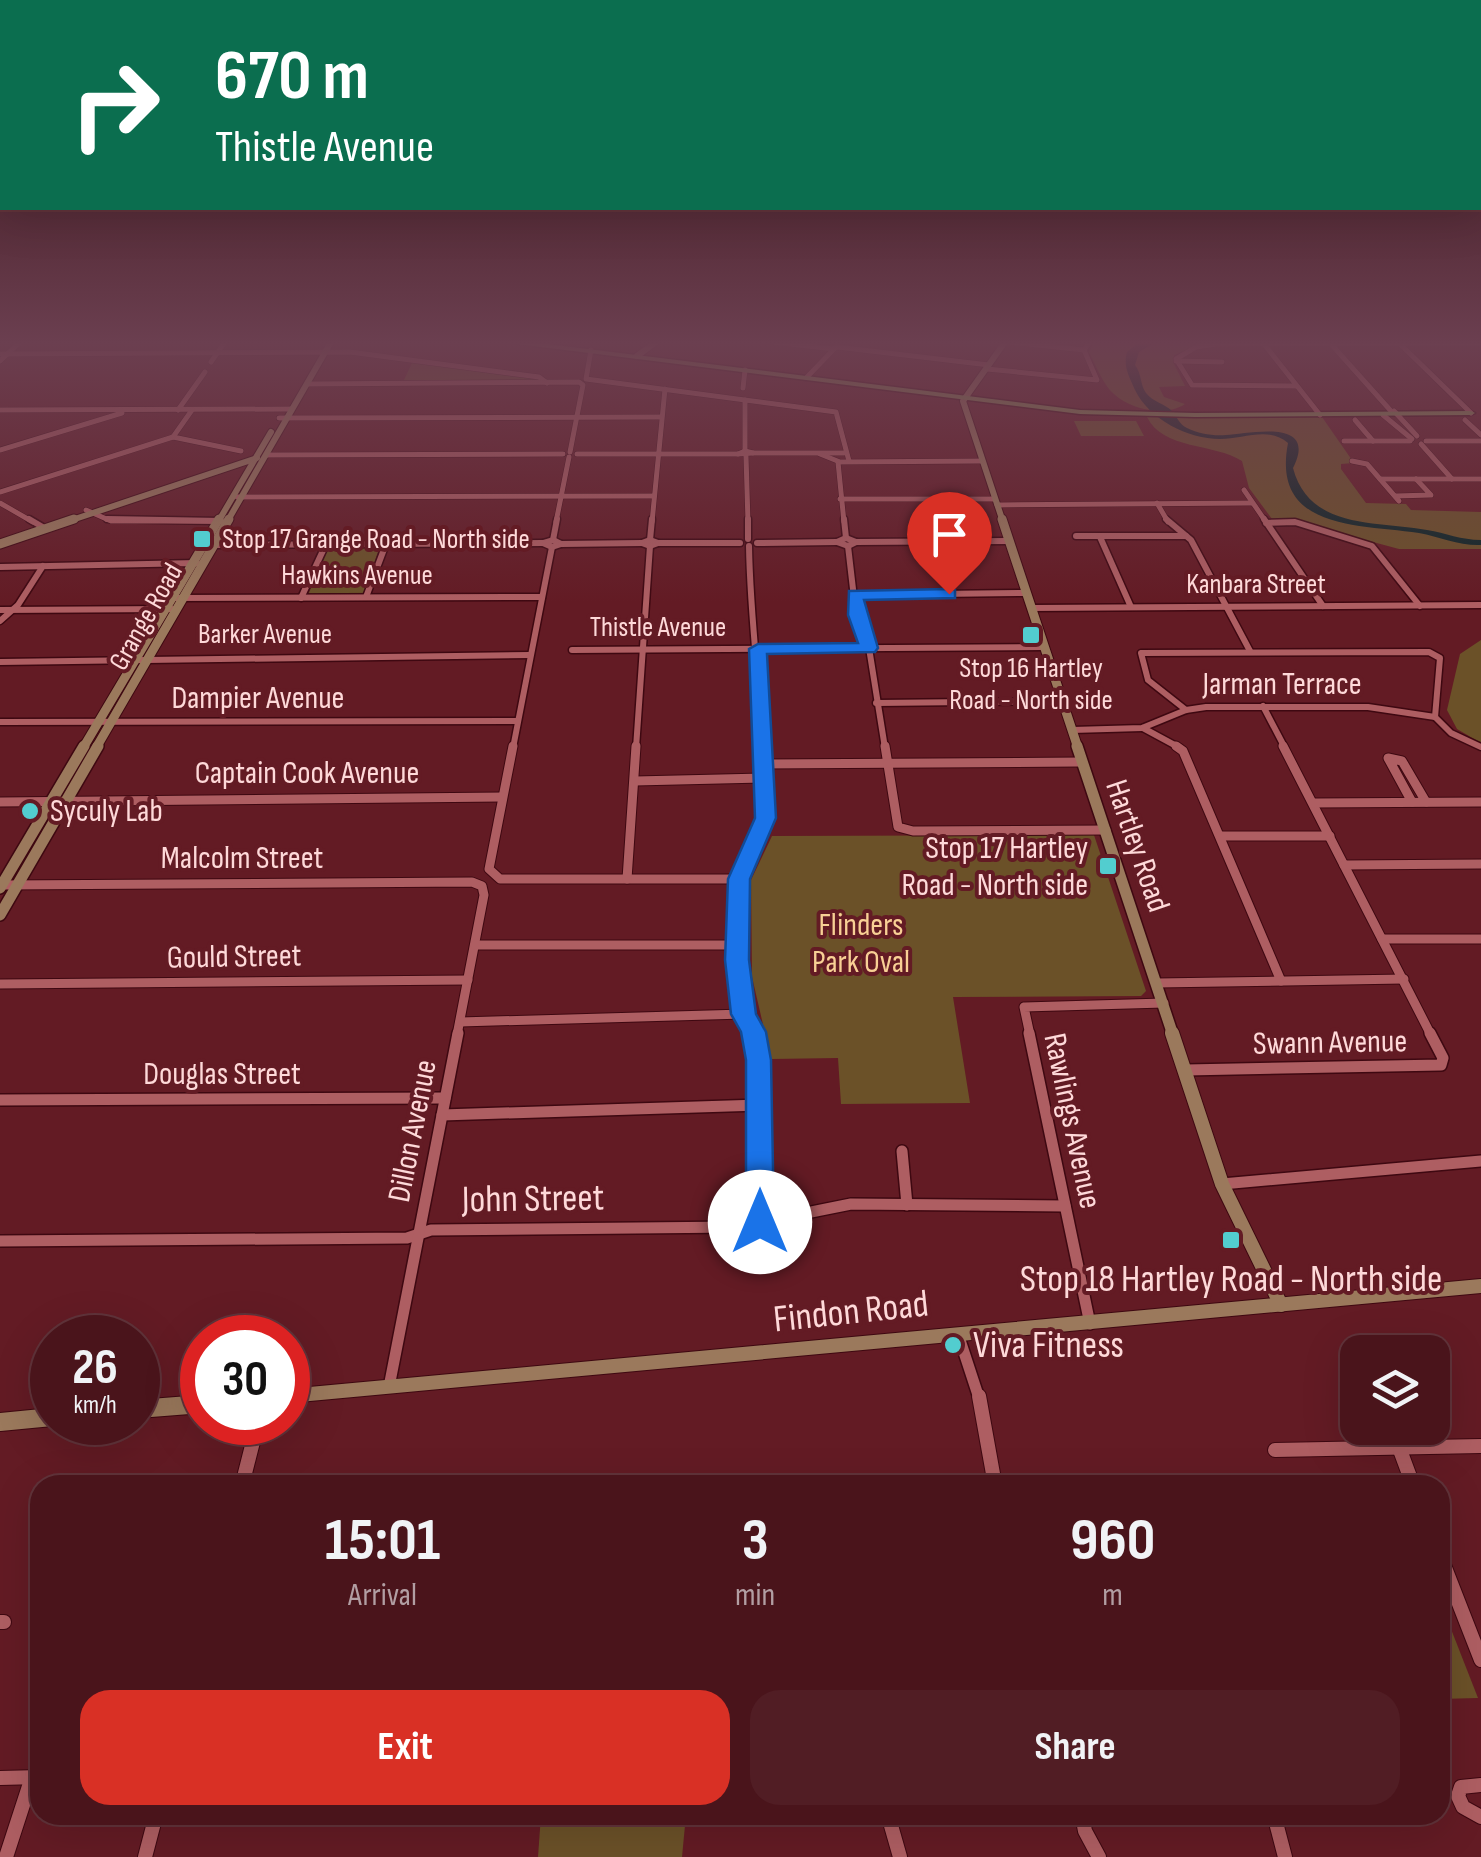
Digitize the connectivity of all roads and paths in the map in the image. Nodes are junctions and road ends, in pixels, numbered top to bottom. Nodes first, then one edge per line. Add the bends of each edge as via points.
1 (69, 429) edge
2 (178, 429) edge
3 (276, 429) edge
4 (574, 429) edge
5 (659, 429) edge
6 (745, 429) edge
7 (839, 429) edge
8 (973, 429) edge
9 (1363, 429) edge
10 (1406, 429) edge
11 (1406, 429) edge
12 (172, 437) junction
13 (1481, 438) edge
14 (1344, 441) dead end
15 (1374, 441) junction
16 (1418, 441) junction
17 (0, 450) edge
18 (241, 450) dead end
19 (745, 453) junction
20 (844, 453) junction
21 (570, 454) junction
22 (657, 454) junction
23 (820, 454) junction
24 (259, 456) junction
25 (848, 461) junction
26 (982, 461) junction
27 (1352, 461) dead end
28 (838, 462) junction
29 (237, 464) junction
30 (249, 468) junction
31 (1380, 479) junction
32 (1416, 479) junction
33 (1452, 479) junction
34 (1481, 479) edge
35 (1128, 488) dead end
36 (1244, 490) dead end
37 (0, 492) edge
38 (562, 496) junction
39 (654, 496) junction
40 (236, 497) junction
41 (840, 499) junction
42 (996, 502) junction
43 (1157, 503) junction
44 (1252, 503) junction
45 (0, 504) edge
46 (1134, 504) junction
47 (89, 512) junction
48 (223, 521) junction
49 (1266, 523) junction
50 (43, 527) junction
51 (1076, 536) dead end
52 (1186, 536) junction
53 (1100, 537) junction
54 (0, 541) edge
55 (1008, 541) junction
56 (850, 542) junction
57 (542, 543) joint
58 (650, 543) junction
59 (748, 543) junction
60 (326, 544) junction
61 (386, 544) junction
62 (552, 544) junction
63 (208, 545) junction
64 (198, 562) junction
65 (43, 566) junction
66 (0, 567) edge
67 (1026, 594) junction
68 (855, 595) junction
69 (542, 597) junction
70 (178, 598) junction
71 (301, 598) junction
72 (366, 598) junction
73 (1481, 605) edge
74 (1324, 606) junction
75 (1420, 606) junction
76 (1227, 607) junction
77 (1031, 608) junction
78 (1131, 608) junction
79 (171, 609) junction
80 (4, 610) edge
81 (0, 621) edge
82 (1044, 647) junction
83 (869, 648) junction
84 (758, 649) junction
85 (572, 650) dead end
86 (645, 650) junction
87 (1250, 651) junction
88 (530, 655) junction
89 (149, 657) junction
90 (0, 662) edge
91 (135, 662) junction
92 (1062, 701) junction
93 (876, 703) junction
94 (1263, 706) junction
95 (1186, 710) junction
96 (1435, 717) junction
97 (517, 721) junction
98 (0, 722) edge
99 (105, 722) junction
100 (1142, 728) junction
101 (1072, 730) junction
102 (1481, 746) edge
103 (1081, 762) junction
104 (885, 763) junction
105 (762, 764) junction
106 (763, 778) junction
107 (636, 780) junction
108 (502, 797) junction
109 (66, 800) junction
110 (0, 802) edge
111 (52, 802) junction
112 (1412, 802) junction
113 (1426, 802) junction
114 (1481, 802) edge
115 (1313, 803) junction
116 (1106, 830) junction
117 (1220, 836) junction
118 (1330, 836) junction
119 (1481, 864) edge
120 (1344, 865) junction
121 (628, 878) junction
122 (739, 879) junction
123 (18, 884) junction
124 (482, 886) joint
125 (1, 887) edge
126 (0, 914) edge
127 (1481, 938) edge
128 (1382, 939) junction
129 (475, 945) junction
130 (737, 945) junction
131 (468, 980) junction
132 (1404, 980) junction
133 (1281, 981) junction
134 (1157, 983) junction
135 (0, 984) edge
136 (1164, 1002) junction
137 (744, 1014) junction
138 (460, 1022) junction
139 (1186, 1070) junction
140 (445, 1098) junction
141 (0, 1100) edge
142 (760, 1106) junction
143 (442, 1115) junction
144 (902, 1151) dead end
145 (1481, 1161) edge
146 (1222, 1184) junction
147 (907, 1205) junction
148 (1064, 1206) junction
149 (760, 1222) junction
150 (418, 1234) junction
151 (0, 1241) edge
152 (1481, 1286) edge
153 (1281, 1305) junction
154 (1090, 1324) junction
155 (958, 1334) junction
156 (389, 1387) junction
157 (310, 1394) edge
158 (30, 1419) edge
159 (0, 1422) edge
160 (252, 1445) edge
161 (1481, 1446) edge
162 (1275, 1450) dead end
163 (1400, 1450) junction
164 (245, 1475) edge
165 (993, 1475) edge
166 (1409, 1475) edge
167 (1450, 1592) edge
168 (1481, 1660) edge
169 (30, 1777) edge
170 (0, 1778) edge
171 (1481, 1784) edge
172 (30, 1793) edge
173 (1481, 1817) edge
174 (153, 1825) edge
175 (891, 1825) edge
176 (1084, 1825) edge
177 (1277, 1825) edge
178 (6, 1857) edge
179 (145, 1857) edge
180 (900, 1857) edge
181 (1098, 1857) edge
182 (1285, 1857) edge

1 - 17 street
2 - 12 street
3 - 24 main road, Grange Road
4 - 21 street
5 - 22 street
6 - 19 street
7 - 20 street
8 - 26 main road, Hartley Road
9 - 15 street
10 - 16 street
11 - 16 street
12 - 18 street
12 - 37 street
13 - 16 street
14 - 15 street
15 - 16 street
16 - 33 street
19 - 22 street
19 - 23 street
19 - 59 street
20 - 23 street
20 - 25 street
21 - 22 street
21 - 24 street
21 - 38 street
22 - 39 street
23 - 28 street
24 - 29 main road
24 - 30 main road, Grange Road
24 - 40 main road, Grange Road
24 - 47 main road
25 - 26 street
25 - 28 street
26 - 42 main road, Hartley Road
27 - 31 street via 1368,464
28 - 41 street
29 - 30 main road
29 - 47 main road
30 - 40 main road, Grange Road
31 - 32 street
31 - 32 street via 1397,498 1430,495
32 - 33 street
33 - 34 street
35 - 46 street
36 - 44 street
38 - 39 street
38 - 40 street
38 - 62 street
39 - 58 street
40 - 48 main road, Grange Road
41 - 42 street
41 - 56 street
42 - 46 street
42 - 55 main road, Hartley Road
43 - 44 street
43 - 46 street
43 - 52 street
44 - 49 street
45 - 50 street
47 - 48 street via 111,522
47 - 50 main road
48 - 63 main road, Grange Road
49 - 74 street
49 - 75 street via 1296,522 1372,546
50 - 54 main road
51 - 53 street
52 - 53 street
52 - 76 street
53 - 78 street
55 - 56 street
55 - 67 main road, Hartley Road
56 - 59 street
56 - 68 street
57 - 61 street
57 - 62 street
58 - 59 street
58 - 62 street
58 - 86 street
59 - 84 street
60 - 61 street
60 - 63 street
60 - 71 street
61 - 72 street
62 - 69 street
63 - 64 main road, Grange Road
64 - 65 street
64 - 70 main road, Grange Road
65 - 66 street
65 - 80 street via 18,605
67 - 68 street
67 - 77 main road, Hartley Road
68 - 83 street
69 - 72 street, Hawkins Avenue
69 - 88 street
70 - 71 street, Hawkins Avenue
70 - 79 main road, Grange Road
71 - 72 street, Hawkins Avenue
73 - 75 street, Kanbara Street
74 - 75 street, Kanbara Street
74 - 76 street, Kanbara Street
76 - 78 street, Kanbara Street
76 - 87 street
77 - 78 street, Kanbara Street
77 - 82 main road, Hartley Road
79 - 80 street
79 - 89 main road, Grange Road
79 - 91 main road, Grange Road
80 - 81 street
82 - 83 street, Thistle Avenue
82 - 92 main road, Hartley Road
83 - 84 street, Thistle Avenue
83 - 93 street
84 - 86 street, Thistle Avenue
84 - 105 street
85 - 86 street, Thistle Avenue
86 - 107 street
87 - 95 street via 1139,656 1151,686
87 - 96 street via 1435,653
88 - 89 street, Barker Avenue
88 - 97 street
89 - 91 street, Barker Avenue
89 - 99 main road, Grange Road
90 - 91 street, Barker Avenue
91 - 99 main road, Grange Road
92 - 93 street
92 - 101 main road, Hartley Road
93 - 104 street
94 - 95 street, Jarman Terrace
94 - 96 street, Jarman Terrace via 1368,707
94 - 115 street
95 - 100 street, Jarman Terrace
96 - 102 street
97 - 99 street, Dampier Avenue
97 - 108 street
98 - 99 street, Dampier Avenue
99 - 109 main road, Grange Road
99 - 111 main road, Grange Road
100 - 101 street, Jarman Terrace
100 - 117 street via 1183,751
101 - 103 main road, Hartley Road
103 - 104 street
103 - 116 main road, Hartley Road
104 - 105 street
104 - 116 street via 898,827
105 - 106 street
106 - 107 street
106 - 122 street via 766,818
107 - 121 street
108 - 109 street, Captain Cook Avenue
108 - 121 street via 492,875
109 - 111 street, Captain Cook Avenue
109 - 123 main road, Grange Road
110 - 111 street, Captain Cook Avenue
111 - 125 main road, Grange Road
112 - 113 street
112 - 113 street via 1388,758 1402,762
112 - 115 street
113 - 114 street
115 - 118 street
116 - 134 main road, Hartley Road
117 - 118 street
117 - 133 street
118 - 120 street
119 - 120 street
120 - 128 street
121 - 122 street
122 - 130 street
123 - 124 street, Malcolm Street
123 - 125 street, Malcolm Street
123 - 126 main road, Grange Road
124 - 129 street, Dillon Avenue
127 - 128 street
128 - 132 street
129 - 130 street
129 - 131 street, Dillon Avenue
130 - 137 street
131 - 135 street, Gould Street
131 - 138 street, Dillon Avenue
132 - 133 street
132 - 139 street, Swann Avenue via 1443,1058 1440,1064
133 - 134 street
134 - 136 main road, Hartley Road
136 - 139 main road, Hartley Road
136 - 148 street, Rawlings Avenue via 1024,1007
137 - 138 street
137 - 142 street via 758,1060
138 - 140 street, Dillon Avenue
139 - 146 main road, Hartley Road
140 - 141 street, Douglas Street
140 - 143 street, Dillon Avenue
142 - 143 street
142 - 149 street
143 - 150 street, Dillon Avenue
144 - 147 street
145 - 146 street
146 - 153 main road, Hartley Road
147 - 148 street, John Street
147 - 149 street, John Street via 851,1204
148 - 154 street, Rawlings Avenue
149 - 150 street, John Street
150 - 151 street, John Street
150 - 156 street, Dillon Avenue
152 - 153 main road, Findon Road
153 - 154 main road, Findon Road
154 - 155 main road, Findon Road
155 - 156 main road, Findon Road
155 - 165 street via 980,1400
156 - 157 main road, Findon Road
158 - 159 main road
160 - 164 street
161 - 163 street
162 - 163 street
163 - 166 street
167 - 168 street
169 - 170 street
171 - 173 street via 1461,1787 1458,1796
172 - 178 street
174 - 179 street
175 - 180 street
176 - 181 street
177 - 182 street

